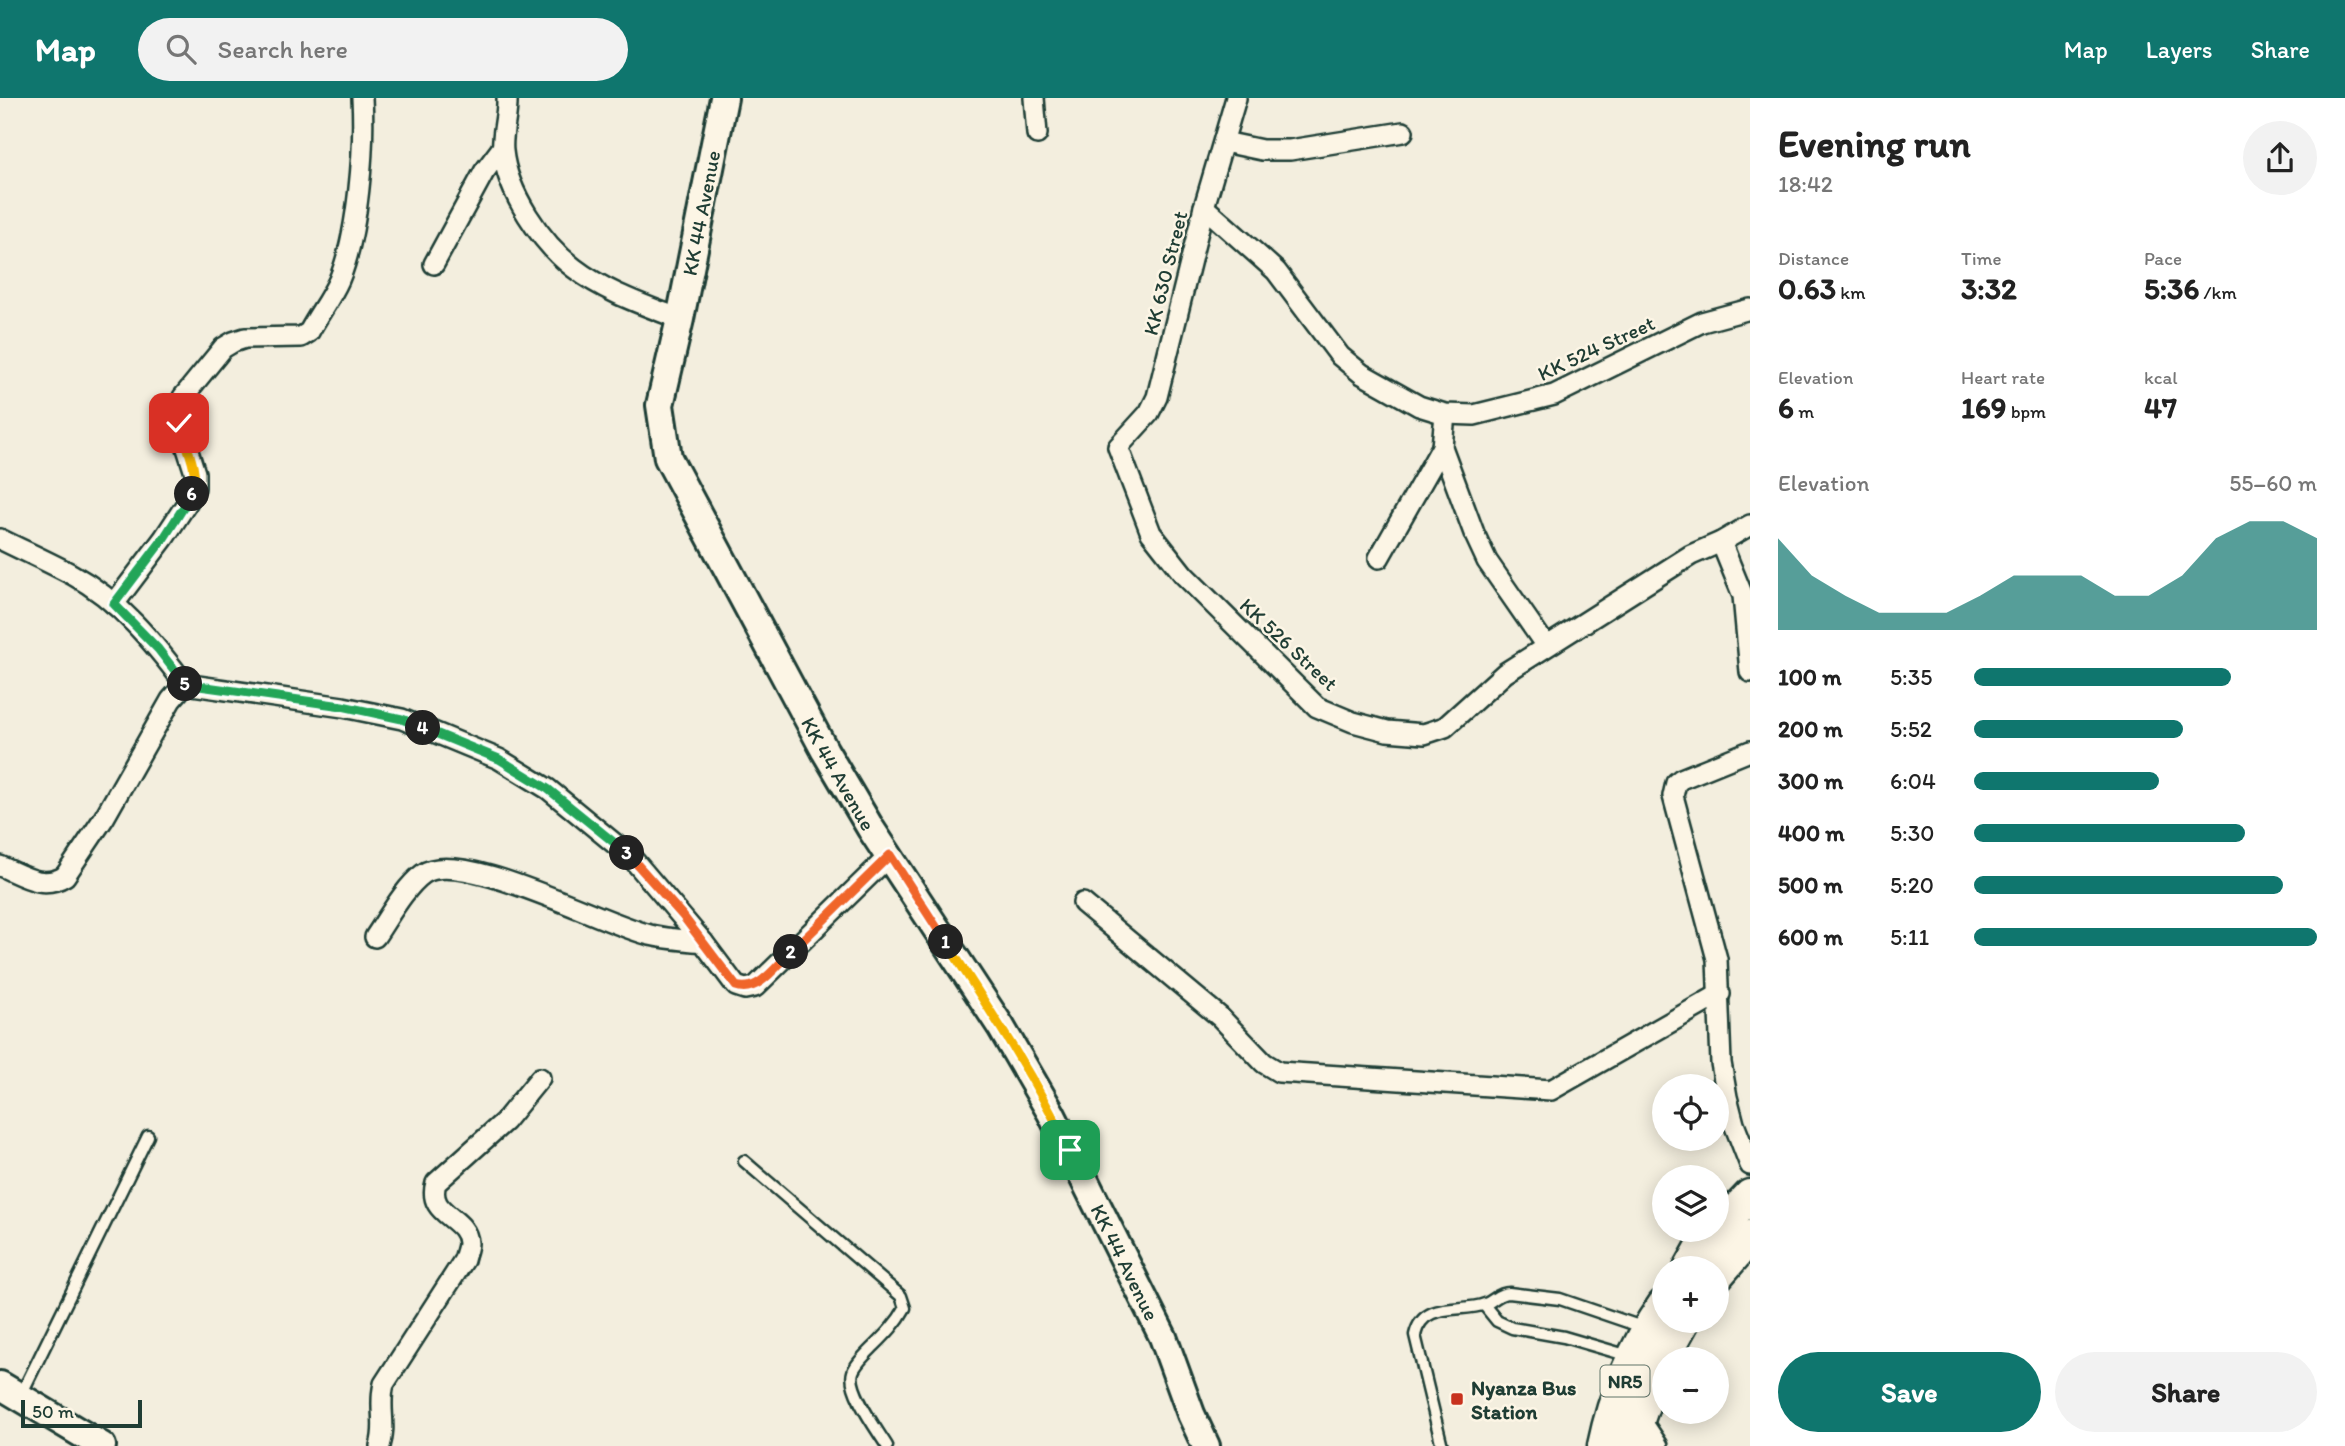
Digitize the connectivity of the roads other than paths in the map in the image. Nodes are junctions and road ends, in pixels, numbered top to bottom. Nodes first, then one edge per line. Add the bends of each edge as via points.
1 (362, 98) edge
2 (507, 98) edge
3 (724, 98) edge
4 (1034, 98) edge
5 (1236, 98) edge
6 (1403, 132) dead end
7 (1037, 134) dead end
8 (1224, 142) junction
9 (502, 148) junction
10 (1204, 207) junction
11 (434, 264) dead end
12 (1750, 309) edge
13 (680, 319) junction
14 (1445, 414) junction
15 (1118, 447) joint
16 (1443, 447) junction
17 (1750, 525) edge
18 (0, 539) edge
19 (1721, 542) junction
20 (1380, 558) dead end
21 (114, 604) junction
22 (1546, 646) junction
23 (1750, 672) edge
24 (185, 684) junction
25 (1750, 751) edge
26 (890, 855) junction
27 (0, 866) edge
28 (1083, 903) dead end
29 (374, 937) dead end
30 (703, 942) junction
31 (1720, 994) junction
32 (540, 1078) dead end
33 (148, 1136) dead end
34 (744, 1161) dead end
35 (1750, 1165) edge
36 (1750, 1196) edge
37 (1750, 1237) edge
38 (1697, 1256) edge
39 (1729, 1261) edge
40 (1485, 1305) junction
41 (1652, 1323) edge
42 (1661, 1333) edge
43 (1647, 1361) junction
44 (5, 1389) edge
45 (1616, 1432) edge
46 (102, 1446) edge
47 (380, 1446) edge
48 (887, 1446) edge
49 (1206, 1446) edge
50 (1442, 1446) edge
51 (1658, 1446) edge

1 - 21 street via 360,174 351,240 339,281 309,332 301,337 233,342 183,397 179,423 194,488 164,538
2 - 9 street
3 - 13 main road, KK 44 Avenue
4 - 7 street
5 - 8 street, KK 630 Street
6 - 8 street via 1290,150
8 - 10 street, KK 630 Street
9 - 11 street
9 - 13 street via 509,179 526,213 573,267 613,291
10 - 14 street, KK 524 Street via 1276,271 1340,356 1419,406
10 - 15 street, KK 630 Street via 1157,397 1149,413
12 - 14 street, KK 524 Street via 1702,322 1554,396 1475,415
13 - 26 main road, KK 44 Avenue via 660,405 668,458 825,751
14 - 16 street
15 - 22 street, KK 526 Street via 1151,533 1162,549 1317,706 1387,731 1424,734 1445,727 1506,673
16 - 20 street
16 - 22 street via 1488,561
17 - 19 street, KK 526 Street
18 - 21 street via 75,576
19 - 22 street, KK 526 Street via 1691,555
19 - 23 street via 1743,596
21 - 24 street
24 - 27 street via 65,876 44,883
24 - 30 street via 402,719 499,759 548,789 631,857
25 - 31 street via 1681,779 1673,789 1717,959
26 - 30 street via 755,987 736,986
26 - 49 main road, KK 44 Avenue via 1051,1113 1163,1337
28 - 31 street via 1279,1072 1551,1090
29 - 30 street via 424,873 440,867 512,883 651,936
31 - 35 street via 1721,1063 1734,1124
32 - 47 street via 505,1121 436,1183 435,1203 463,1230 468,1243 464,1260 384,1384
33 - 44 lane
34 - 48 lane via 901,1296 905,1308 899,1321 853,1373 860,1401
36 - 38 highway
37 - 39 highway
40 - 41 lane via 1503,1293 1533,1294
40 - 43 lane via 1497,1321 1512,1328 1564,1337
40 - 50 lane via 1445,1308 1417,1325 1421,1366
42 - 43 highway, NR5
43 - 45 highway, NR5
44 - 46 main road
45 - 51 street

